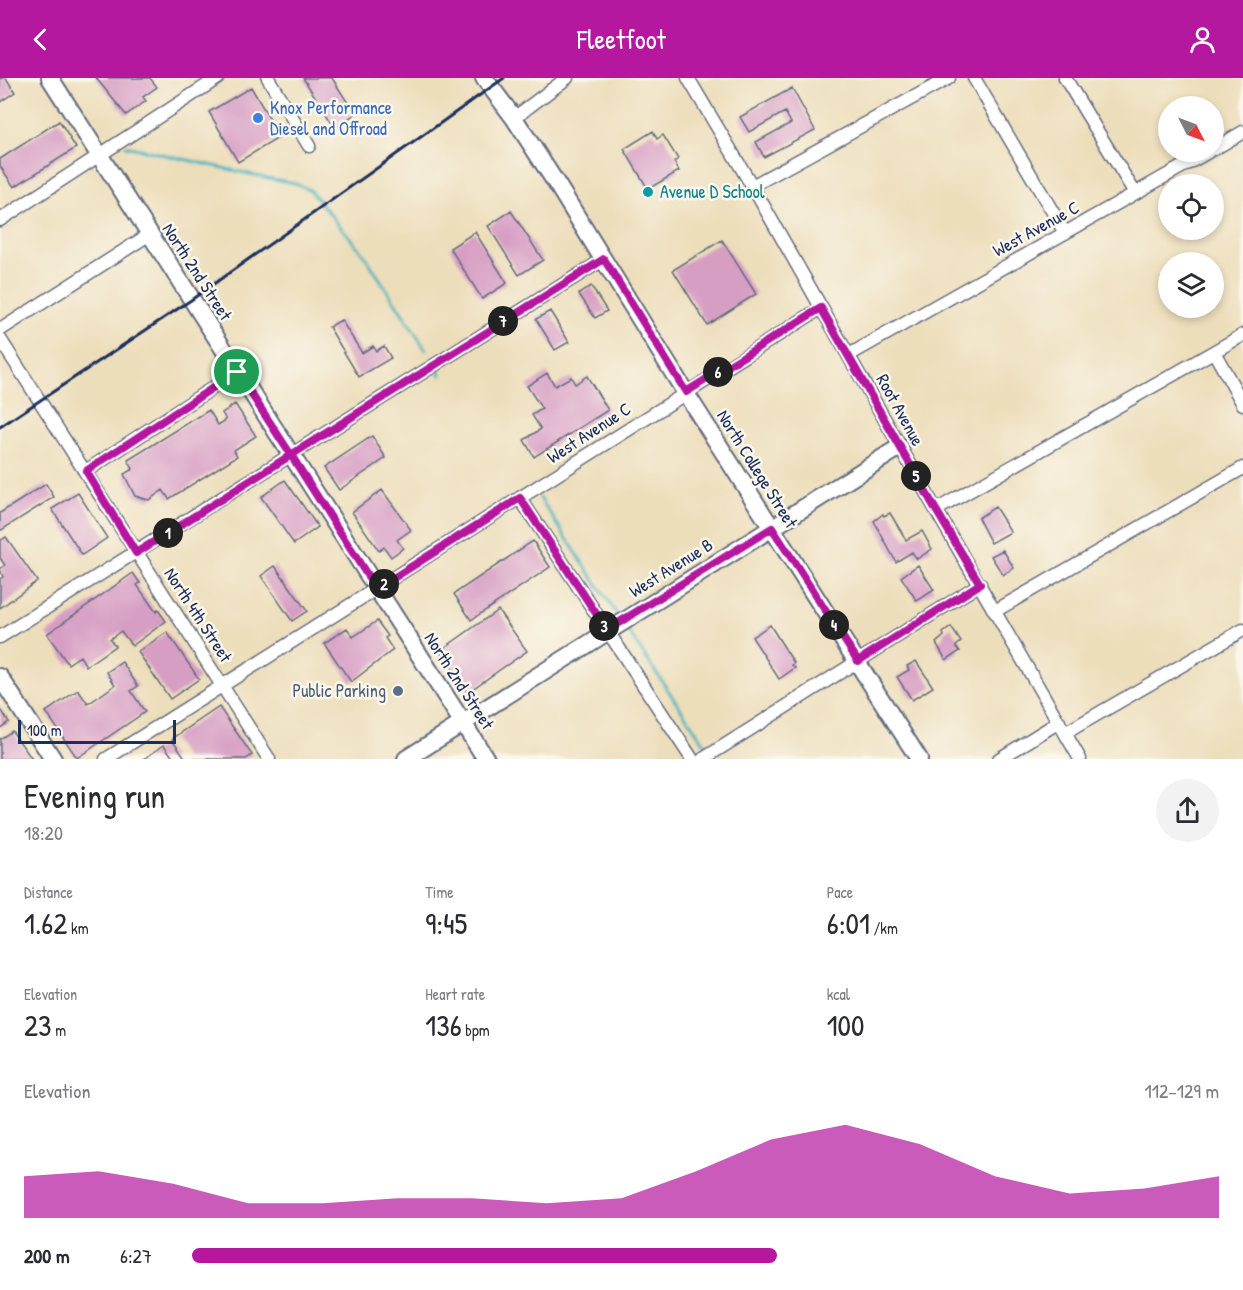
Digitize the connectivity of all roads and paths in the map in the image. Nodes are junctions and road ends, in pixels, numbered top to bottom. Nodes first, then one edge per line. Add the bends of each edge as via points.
1 (50, 78) edge
2 (218, 78) edge
3 (268, 78) edge
4 (484, 78) edge
5 (567, 78) edge
6 (688, 78) edge
7 (949, 78) edge
8 (974, 78) edge
9 (1065, 78) edge
10 (514, 118) junction
11 (1243, 132) edge
12 (1224, 142) edge
13 (309, 146) dead end
14 (99, 155) junction
15 (1190, 162) edge
16 (752, 186) junction
17 (1135, 193) junction
18 (0, 220) edge
19 (1065, 233) junction
20 (150, 234) junction
21 (604, 259) junction
22 (821, 308) junction
23 (0, 330) edge
24 (1243, 335) edge
25 (0, 339) edge
26 (1214, 352) junction
27 (849, 355) junction
28 (237, 372) junction
29 (686, 392) junction
30 (1243, 404) edge
31 (900, 447) junction
32 (291, 455) junction
33 (1243, 468) edge
34 (86, 471) junction
35 (520, 498) junction
36 (936, 510) junction
37 (772, 528) junction
38 (136, 553) junction
39 (980, 584) junction
40 (376, 589) junction
41 (995, 611) junction
42 (610, 628) junction
43 (1243, 630) edge
44 (0, 638) edge
45 (858, 661) junction
46 (0, 677) edge
47 (222, 687) junction
48 (462, 723) junction
49 (1062, 727) junction
50 (52, 759) edge
51 (106, 759) edge
52 (268, 759) edge
53 (405, 759) edge
54 (486, 759) edge
55 (692, 759) edge
56 (703, 759) edge
57 (919, 759) edge
58 (999, 759) edge
59 (1080, 759) edge

1 - 14 street, North 2nd Street
2 - 14 street
3 - 13 street
4 - 10 street, North College Street
5 - 10 street
6 - 16 street, Root Avenue
7 - 16 street
8 - 19 street
9 - 17 street
10 - 21 street, North College Street
11 - 12 street
14 - 18 street
14 - 20 street, North 2nd Street
15 - 17 street, West Avenue C
16 - 22 street, Root Avenue
17 - 19 street, West Avenue C
19 - 27 street, West Avenue C
20 - 23 street
20 - 28 street, North 2nd Street
21 - 29 street, North College Street
21 - 32 street
22 - 27 street, Root Avenue
22 - 29 street, West Avenue C
24 - 26 street
25 - 34 street, North 4th Street
26 - 30 street
26 - 36 street
27 - 31 street, Root Avenue
28 - 32 street, North 2nd Street
28 - 34 street
29 - 35 street, West Avenue C
29 - 37 street, North College Street
31 - 36 street, Root Avenue
31 - 37 street, West Avenue B
32 - 38 street
32 - 40 street, North 2nd Street
33 - 41 street
34 - 38 street, North 4th Street
35 - 40 street, West Avenue C
35 - 42 street
36 - 39 street, Root Avenue
37 - 42 street, West Avenue B
37 - 45 street, North College Street
38 - 44 street
38 - 47 street, North 4th Street
39 - 41 street, Root Avenue
39 - 45 street
40 - 47 street, West Avenue C
40 - 48 street, North 2nd Street
41 - 49 street, Root Avenue
42 - 48 street, West Avenue B
42 - 55 street
43 - 49 street
45 - 56 street
45 - 57 street, North College Street
46 - 50 street
47 - 51 street, West Avenue C
47 - 52 street, North 4th Street
48 - 53 street, West Avenue B
48 - 54 street, North 2nd Street
49 - 58 street
49 - 59 street, Root Avenue

